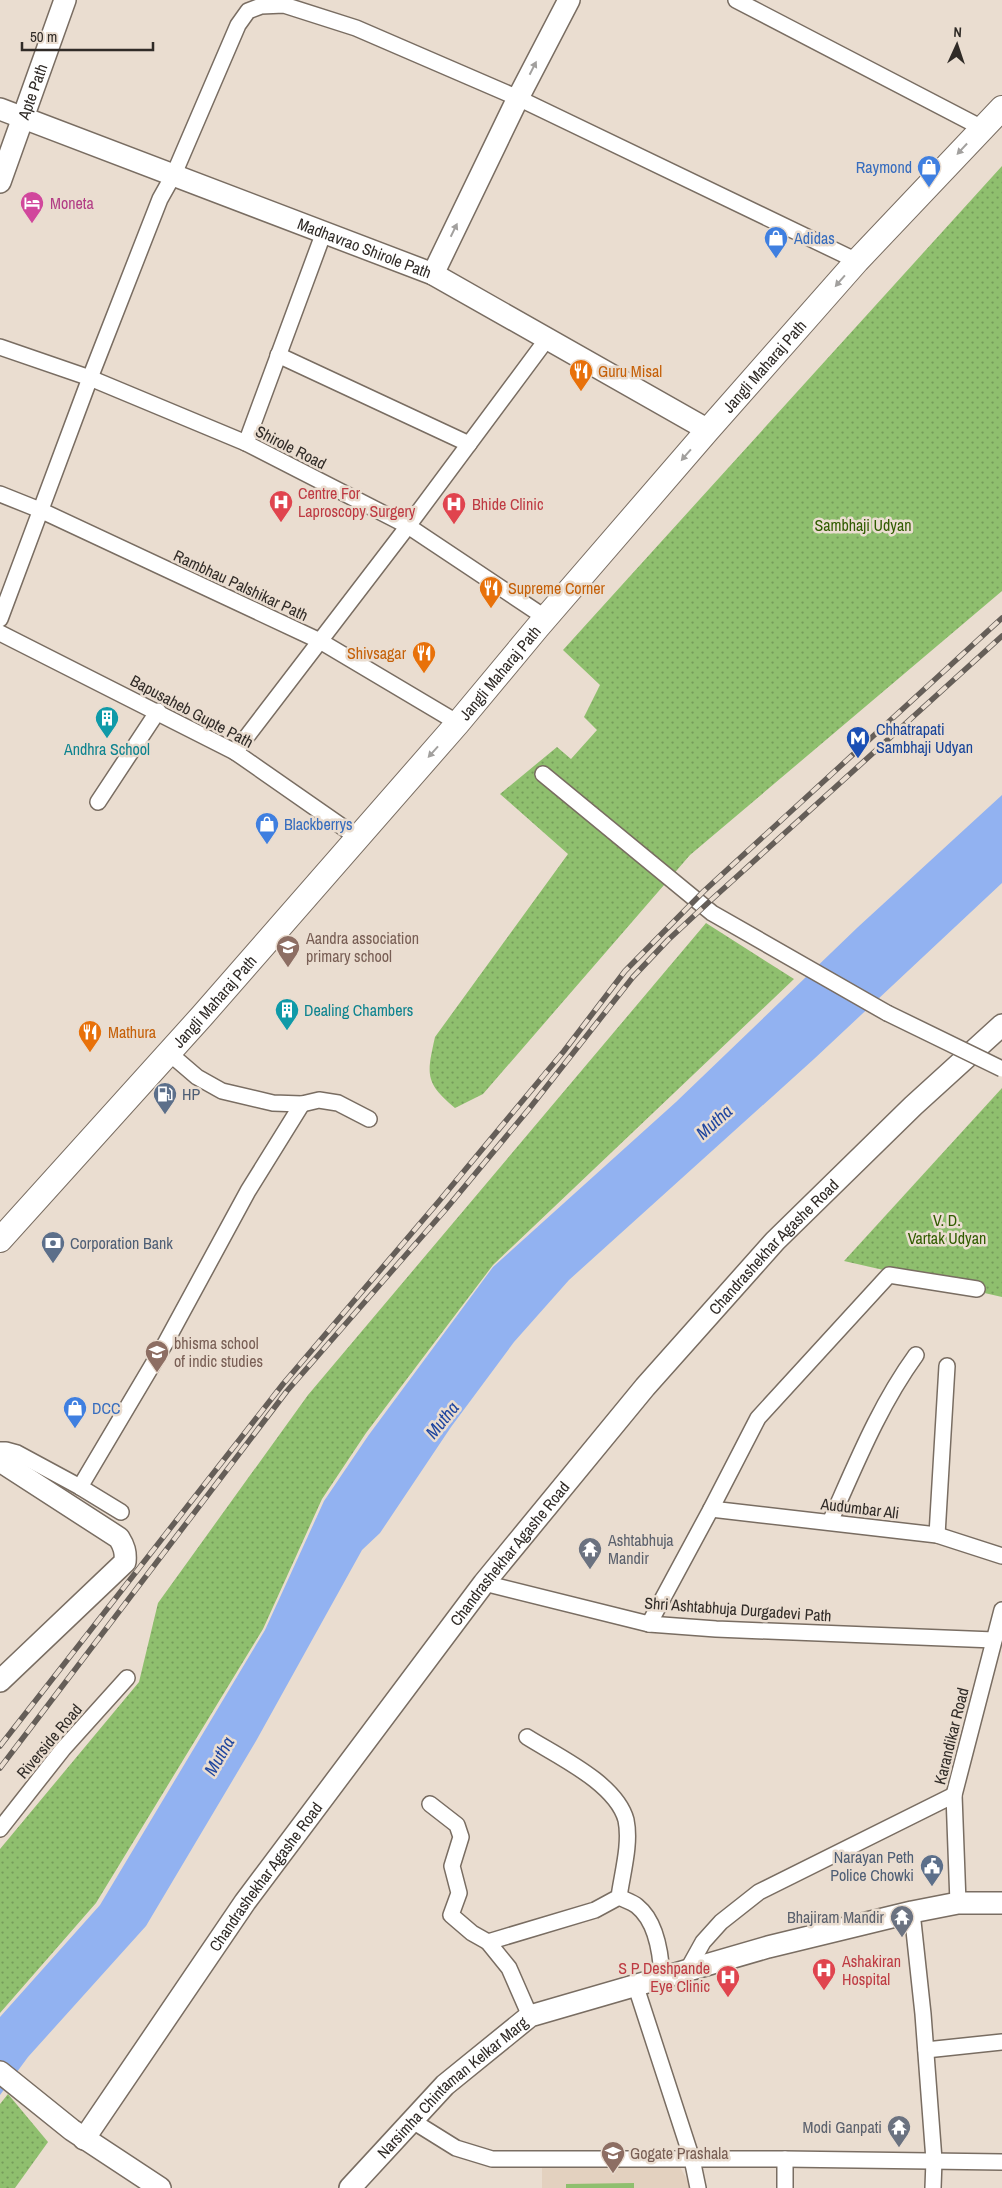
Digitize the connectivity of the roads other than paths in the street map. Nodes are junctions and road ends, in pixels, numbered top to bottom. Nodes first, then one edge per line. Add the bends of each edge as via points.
1 (64, 0) edge
2 (568, 0) edge
3 (736, 0) edge
4 (518, 98) junction
5 (0, 109) edge
6 (995, 115) edge
7 (22, 118) junction
8 (174, 174) junction
9 (0, 182) edge
10 (324, 232) junction
11 (857, 261) junction
12 (433, 274) junction
13 (547, 339) junction
14 (0, 347) edge
15 (278, 355) junction
16 (90, 378) junction
17 (708, 430) junction
18 (246, 443) junction
19 (469, 444) junction
20 (0, 494) edge
21 (40, 510) junction
22 (408, 526) junction
23 (546, 618) junction
24 (0, 619) edge
25 (0, 633) edge
26 (320, 641) junction
27 (158, 711) junction
28 (458, 723) junction
29 (235, 752) junction
30 (543, 774) dead end
31 (98, 802) dead end
32 (357, 837) junction
33 (1002, 1025) edge
34 (169, 1053) junction
35 (1002, 1069) edge
36 (302, 1104) junction
37 (369, 1119) dead end
38 (0, 1240) edge
39 (977, 1289) dead end
40 (916, 1354) dead end
41 (947, 1366) dead end
42 (1, 1458) edge
43 (80, 1487) junction
44 (711, 1510) junction
45 (121, 1512) dead end
46 (830, 1522) junction
47 (937, 1535) junction
48 (1002, 1556) edge
49 (484, 1583) junction
50 (1002, 1610) edge
51 (649, 1624) junction
52 (994, 1640) junction
53 (127, 1678) dead end
54 (0, 1681) edge
55 (527, 1737) dead end
56 (954, 1795) junction
57 (430, 1804) dead end
58 (0, 1829) edge
59 (619, 1898) junction
60 (958, 1903) junction
61 (1002, 1903) edge
62 (912, 1912) junction
63 (488, 1942) junction
64 (688, 1969) junction
65 (662, 1978) junction
66 (636, 1987) junction
67 (530, 2016) junction
68 (1002, 2042) edge
69 (926, 2050) junction
70 (0, 2072) edge
71 (411, 2120) junction
72 (78, 2134) junction
73 (692, 2159) junction
74 (785, 2159) junction
75 (934, 2160) junction
76 (1002, 2162) edge
77 (160, 2188) edge
78 (350, 2188) edge
79 (698, 2188) edge
80 (785, 2188) edge
81 (933, 2188) edge

1 - 7 street, Apte Path
4 -> 2 street
3 - 6 street
4 - 8 street via 356,28 284,5 261,6 248,11 238,25
4 - 11 street
12 -> 4 street
5 - 7 street, Madhavrao Shirole Path
6 -> 11 main road, Jangli Maharaj Path
7 - 8 street, Madhavrao Shirole Path
7 - 9 street, Apte Path
8 - 10 street, Madhavrao Shirole Path
8 - 16 street via 160,199
10 - 12 street, Madhavrao Shirole Path
10 - 15 street
11 -> 17 main road, Jangli Maharaj Path
12 - 13 street, Madhavrao Shirole Path
13 - 17 street, Madhavrao Shirole Path
13 - 19 street
14 - 16 street, Shirole Road
15 - 18 street
15 - 19 street
16 - 18 street, Shirole Road
16 - 21 street
17 -> 23 main road, Jangli Maharaj Path
18 - 22 street, Shirole Road
19 - 22 street
20 - 21 street, Rambhau Palshikar Path
21 - 24 street
21 - 26 street, Rambhau Palshikar Path
22 - 23 street, Shirole Road
22 - 26 street
23 - 28 main road, Jangli Maharaj Path
25 - 27 street, Bapusaheb Gupte Path
26 - 28 street, Rambhau Palshikar Path
26 - 29 street
27 - 29 street, Bapusaheb Gupte Path
27 - 31 street
28 -> 32 main road, Jangli Maharaj Path
29 - 32 street, Bapusaheb Gupte Path
30 - 35 street, bridge via 712,913 887,1013
32 - 34 main road, Jangli Maharaj Path
33 - 49 street, Chandrashekhar Agashe Road via 774,1241 645,1387
34 - 36 street via 197,1077 222,1091 273,1103
34 - 38 main road, Jangli Maharaj Path
36 - 37 street via 319,1100 338,1103
36 - 43 street via 248,1192 166,1342
39 - 44 street via 889,1275 758,1418
40 - 46 street via 875,1423
41 - 47 street
42 - 43 street via 6,1450 17,1453
42 - 54 street via 119,1538 126,1554 125,1562
43 - 45 street
44 - 46 street, Audumbar Ali
44 - 51 street
46 - 47 street, Audumbar Ali
47 - 48 street, Audumbar Ali
49 - 51 street, Shri Ashtabhuja Durgadevi Path
49 - 72 street, Chandrashekhar Agashe Road
50 - 52 street, Karandikar Road
51 - 52 street, Shri Ashtabhuja Durgadevi Path
52 - 56 street, Karandikar Road
53 - 58 street, Riverside Road via 62,1749
55 - 59 street via 599,1783 619,1805 626,1820 627,1842
56 - 60 street, Karandikar Road
56 - 64 street via 759,1892 721,1922 703,1942
57 - 63 street via 457,1825 461,1837 452,1866 459,1892 451,1915
59 - 63 street via 595,1910
59 - 65 street via 635,1904 644,1913 659,1945
60 - 61 street, Narsimha Chintaman Kelkar Marg
60 - 62 street, Narsimha Chintaman Kelkar Marg
62 - 64 street, Narsimha Chintaman Kelkar Marg
62 - 69 street
63 - 67 street via 509,1968
64 - 65 street, Narsimha Chintaman Kelkar Marg
65 - 66 street, Narsimha Chintaman Kelkar Marg
66 - 67 street, Narsimha Chintaman Kelkar Marg
66 - 73 street
67 - 71 street, Narsimha Chintaman Kelkar Marg via 444,2085
68 - 69 street
69 - 75 street
70 - 72 street
71 - 73 street via 456,2148 492,2159
71 - 78 street, Narsimha Chintaman Kelkar Marg
72 - 77 street
73 - 74 street
73 - 79 street
74 - 75 street
74 - 80 street
75 - 76 street
75 - 81 street

